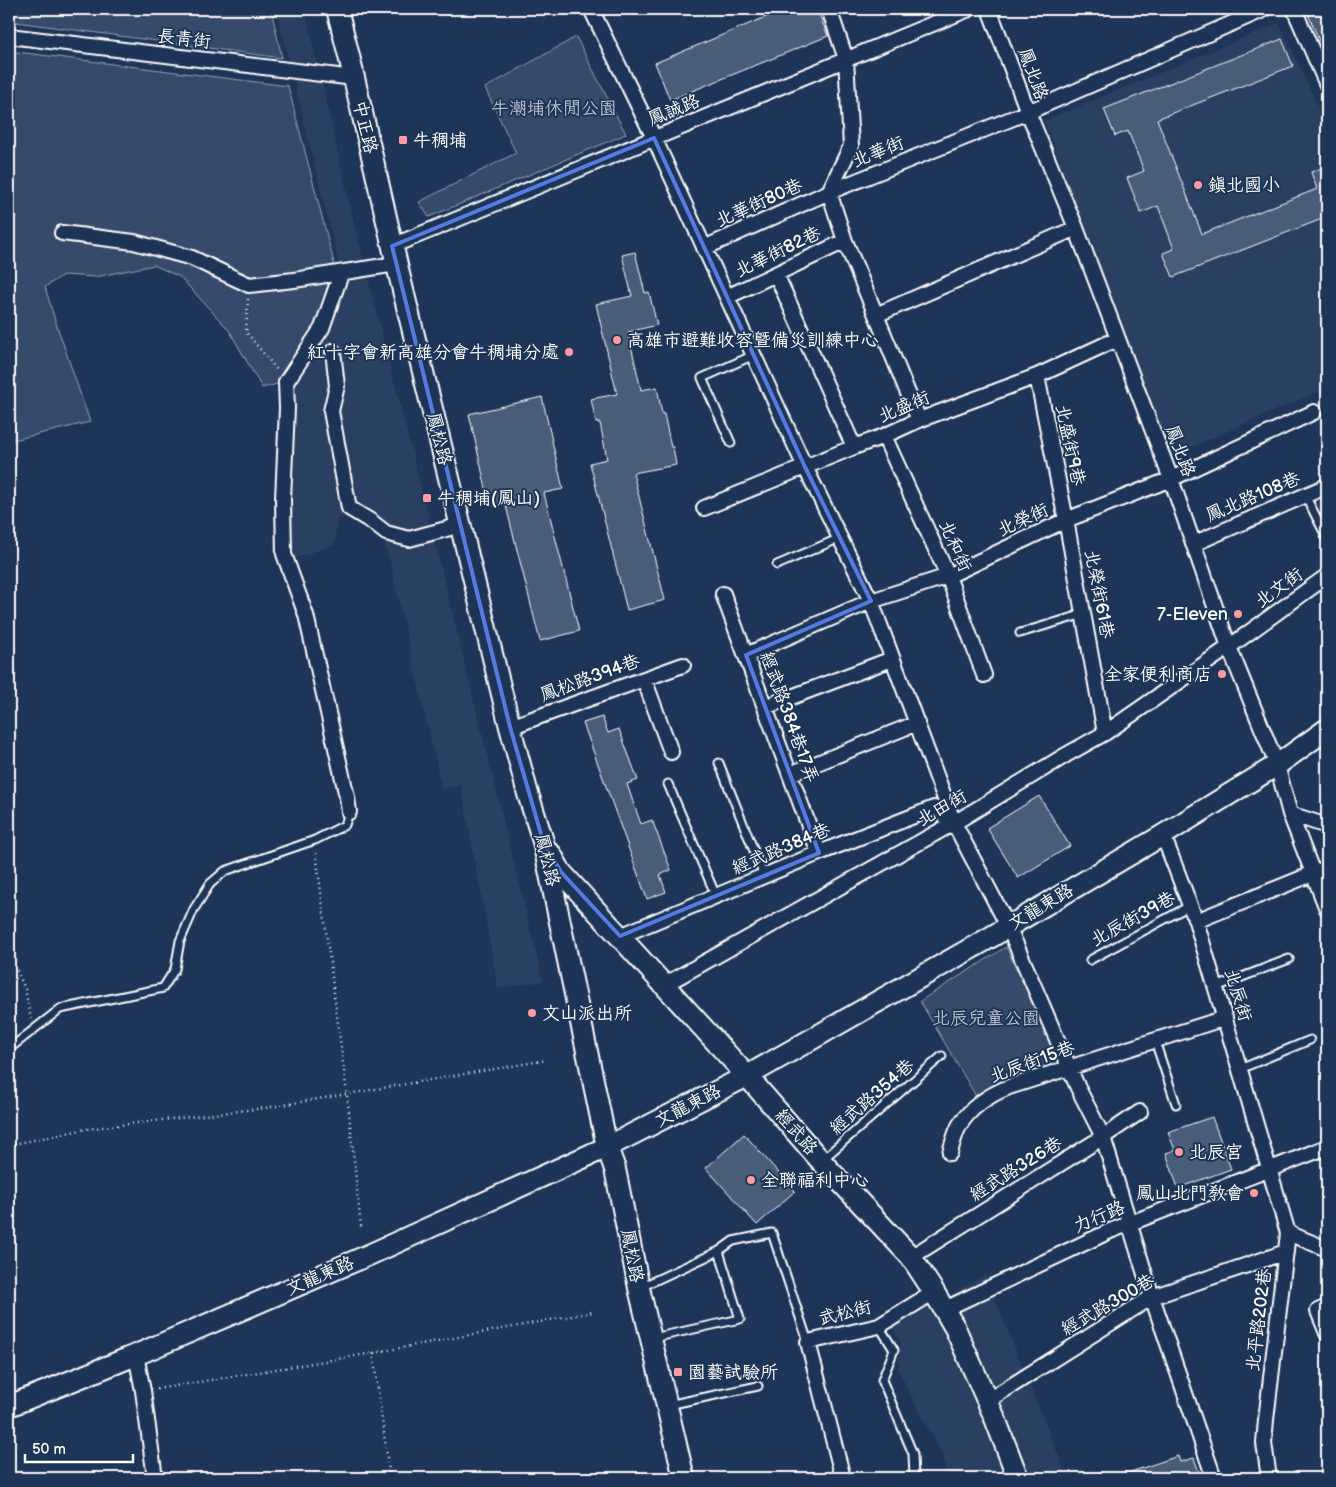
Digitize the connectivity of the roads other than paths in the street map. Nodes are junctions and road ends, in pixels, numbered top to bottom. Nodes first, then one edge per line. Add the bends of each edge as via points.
1 (336, 9) edge
2 (591, 9) edge
3 (829, 9) edge
4 (969, 9) edge
5 (989, 9) edge
6 (1264, 9) edge
7 (1294, 9) edge
8 (9, 36) edge
9 (846, 60) junction
10 (354, 78) junction
11 (1327, 85) edge
12 (1028, 112) junction
13 (654, 138) junction
14 (829, 192) junction
15 (1076, 228) junction
16 (62, 233) dead end
17 (845, 241) junction
18 (704, 248) junction
19 (394, 255) junction
20 (341, 274) junction
21 (776, 274) junction
22 (727, 297) junction
23 (876, 315) junction
24 (1117, 339) junction
25 (333, 351) dead end
26 (754, 355) junction
27 (1036, 376) junction
28 (1314, 412) dead end
29 (919, 420) junction
30 (884, 436) junction
31 (731, 443) dead end
32 (854, 447) junction
33 (805, 467) junction
34 (1171, 480) junction
35 (1327, 486) edge
36 (1305, 495) junction
37 (704, 508) dead end
38 (1066, 520) junction
39 (461, 525) junction
40 (840, 538) junction
41 (1327, 538) edge
42 (1193, 544) junction
43 (776, 565) dead end
44 (948, 576) junction
45 (1327, 576) edge
46 (723, 594) dead end
47 (871, 601) junction
48 (1084, 614) junction
49 (1020, 633) dead end
50 (1229, 647) junction
51 (746, 656) junction
52 (892, 658) junction
53 (683, 665) dead end
54 (984, 675) dead end
55 (644, 679) junction
56 (765, 707) junction
57 (917, 723) junction
58 (510, 726) junction
59 (1327, 729) edge
60 (1106, 733) junction
61 (671, 752) dead end
62 (720, 764) dead end
63 (1277, 765) junction
64 (790, 774) junction
65 (668, 784) dead end
66 (349, 812) joint
67 (1290, 814) junction
68 (954, 823) junction
69 (1327, 826) edge
70 (1163, 835) junction
71 (543, 841) junction
72 (819, 853) junction
73 (1327, 868) edge
74 (1313, 874) junction
75 (764, 876) junction
76 (716, 896) junction
77 (1191, 905) junction
78 (1327, 909) edge
79 (1196, 920) junction
80 (1008, 926) junction
81 (620, 936) junction
82 (1289, 959) dead end
83 (1090, 960) dead end
84 (664, 986) junction
85 (1216, 987) junction
86 (1225, 1018) junction
87 (1155, 1040) junction
88 (1310, 1040) dead end
89 (9, 1050) edge
90 (942, 1056) dead end
91 (1069, 1068) junction
92 (1240, 1069) junction
93 (747, 1076) junction
94 (1176, 1104) dead end
95 (1140, 1112) dead end
96 (1104, 1137) junction
97 (607, 1147) junction
98 (1327, 1147) edge
99 (950, 1153) dead end
100 (821, 1161) junction
101 (1270, 1169) junction
102 (1130, 1223) junction
103 (1288, 1233) junction
104 (1327, 1249) edge
105 (719, 1251) junction
106 (1286, 1252) junction
107 (911, 1257) junction
108 (639, 1288) junction
109 (934, 1292) junction
110 (1152, 1297) junction
111 (945, 1309) junction
112 (1323, 1309) edge
113 (879, 1326) junction
114 (1327, 1333) edge
115 (650, 1338) junction
116 (808, 1342) junction
117 (136, 1356) junction
118 (758, 1386) dead end
119 (987, 1401) junction
120 (9, 1406) edge
121 (666, 1406) junction
122 (155, 1478) edge
123 (684, 1478) edge
124 (843, 1478) edge
125 (914, 1478) edge
126 (1018, 1478) edge
127 (1214, 1478) edge
128 (1269, 1478) edge

1 - 10 street, 中正路
2 - 13 street
3 - 9 street
4 - 9 street, 鳳誠路
5 - 12 street, 鳳北路
6 - 12 street, 北華街
7 - 11 street
8 - 10 street, 長青街
9 - 13 street, 鳳誠路
9 - 14 street via 851,146
10 - 19 street, 中正路
12 - 14 street, 北華街
12 - 15 street, 鳳北路
13 - 18 street
13 - 19 street, 鳳誠路
14 - 17 street
14 - 18 street, 北華街80巷
15 - 23 street
15 - 24 street, 鳳北路
16 - 20 street, 鳳誠路 via 134,242 192,258 249,285
17 - 21 street, 北華街82巷
17 - 23 street
18 - 22 street
19 - 20 street, 鳳誠路
19 - 39 street, 鳳松路
20 - 66 street via 322,328 286,382 283,499 284,554 306,615
21 - 22 street, 北華街82巷
21 - 32 street
22 - 26 street
23 - 29 street
24 - 27 street, 北盛街
24 - 34 street, 鳳北路
25 - 39 street via 337,386 331,411 349,508 386,533 409,539
26 - 31 lane via 702,378
26 - 33 street
27 - 29 street, 北盛街
27 - 38 street, 北盛街9巷
28 - 34 street, 北榮街
29 - 30 street, 北盛街
30 - 32 street, 北盛街
30 - 44 street, 北和街
32 - 33 street, 北盛街
33 - 37 street, 北盛街
33 - 40 street
34 - 38 street, 北榮街
34 - 42 street, 鳳北路
35 - 36 street, 鳳北路108巷
36 - 41 lane
36 - 42 street, 鳳北路108巷
38 - 44 street, 北榮街
38 - 48 street, 北榮街61巷
39 - 58 street, 鳳松路
40 - 43 lane
40 - 47 street
42 - 50 street, 鳳北路
44 - 47 street, 北榮街
44 - 54 street, 北和街
45 - 50 street, 北文街
46 - 51 street, 經武路384巷17弄
47 - 51 street, 北榮街
47 - 52 street
48 - 49 lane
48 - 60 street, 北榮街61巷
50 - 60 street, 北田街
50 - 63 street, 鳳北路
51 - 56 street, 經武路384巷17弄
52 - 56 street
52 - 57 street
53 - 55 street, 鳳松路394巷
55 - 58 street, 鳳松路394巷
55 - 61 street
56 - 64 street, 經武路384巷17弄
57 - 64 street
57 - 68 street
58 - 71 street, 鳳松路
59 - 63 street, 文龍東路
60 - 68 street, 北田街
62 - 75 lane
63 - 67 street, 鳳北路
63 - 70 street, 文龍東路
64 - 72 street, 經武路384巷17弄
65 - 76 lane
66 - 89 lane via 345,825 315,840 225,870 210,884 194,909 180,941 175,969 163,988 60,1009
67 - 69 street
67 - 74 street, 鳳北路
68 - 72 street, 經武路384巷 via 934,808
68 - 80 street
68 - 84 street, 北田街
70 - 77 street, 北辰街
70 - 80 street, 文龍東路
71 - 81 street, 經武路 via 561,872
71 - 97 street, 鳳松路
72 - 75 street, 經武路384巷
73 - 74 street
74 - 78 street, 鳳北路
74 - 79 street
75 - 76 street, 經武路384巷
76 - 81 street, 經武路384巷
77 - 79 street, 北辰街
77 - 83 lane, 北辰街39巷
79 - 85 street, 北辰街
80 - 91 street
80 - 93 street, 文龍東路
81 - 84 street, 經武路
82 - 85 lane
84 - 93 street, 經武路
85 - 86 street, 北辰街
86 - 87 street, 北辰街15巷
86 - 92 street, 北辰街
87 - 91 street, 北辰街15巷
87 - 94 lane
88 - 92 lane
90 - 100 lane, 經武路354巷
91 - 96 street
91 - 99 street, 北辰街15巷 via 992,1094 973,1109 959,1127
92 - 101 street, 北辰街
93 - 97 street, 文龍東路
93 - 100 street, 經武路
95 - 96 street, 經武路326巷
96 - 102 street
96 - 107 street, 經武路326巷
97 - 108 street, 鳳松路
97 - 117 street, 文龍東路
98 - 101 street, 力行路
100 - 107 street, 經武路
101 - 102 street, 力行路
101 - 103 street, 北平路202巷
102 - 110 street
102 - 111 street, 力行路
103 - 104 street
103 - 106 street, 北平路202巷
105 - 108 lane
105 - 115 lane via 740,1319
105 - 116 lane via 733,1241 772,1233
106 - 110 street, 經武路300巷
106 - 128 street, 北平路202巷 via 1265,1428
107 - 109 street, 經武路
108 - 115 street, 鳳松路
109 - 111 street, 經武路
109 - 113 street, 武松街
110 - 119 street, 經武路300巷
110 - 127 street
111 - 119 street, 經武路
112 - 114 street
113 - 116 street, 武松街
113 - 125 lane via 894,1350 882,1380 912,1454
115 - 121 street, 鳳松路
116 - 124 street, 武松街
117 - 120 street, 文龍東路
117 - 122 street
118 - 121 lane
119 - 126 street, 經武路
121 - 123 street, 鳳松路

